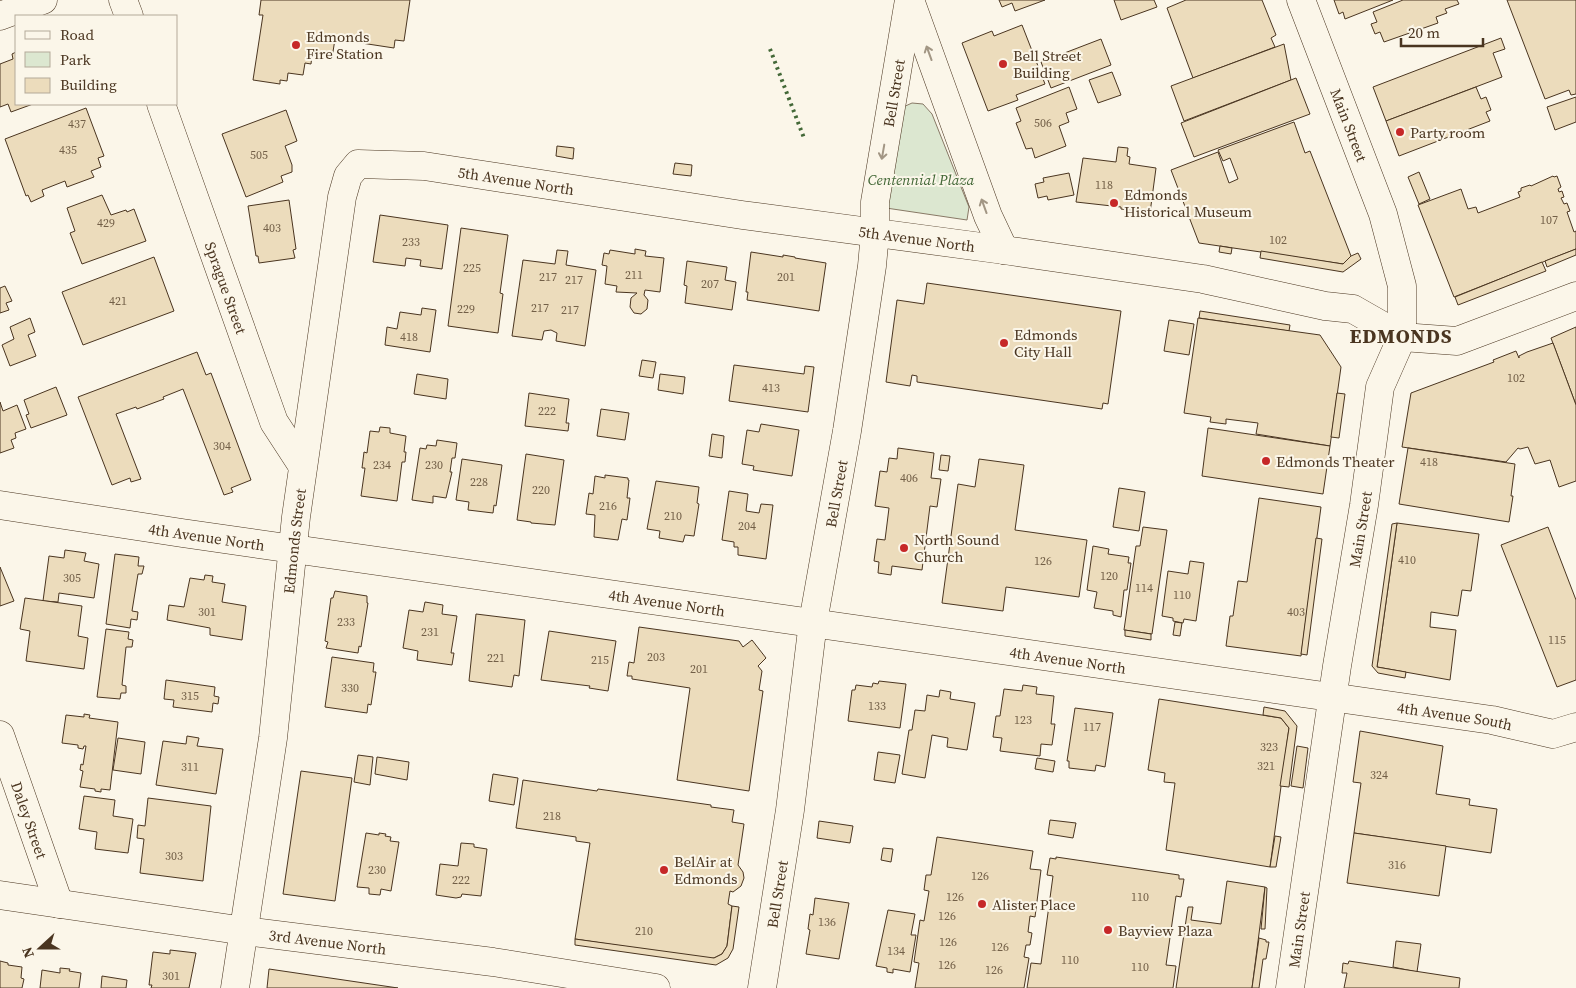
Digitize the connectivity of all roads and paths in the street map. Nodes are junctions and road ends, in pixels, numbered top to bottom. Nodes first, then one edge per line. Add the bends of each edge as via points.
1 (43, 0) edge
2 (123, 0) edge
3 (909, 0) edge
4 (1302, 0) edge
5 (129, 15) edge
6 (0, 16) edge
7 (161, 105) edge
8 (424, 166) joint
9 (875, 233) junction
10 (1004, 250) junction
11 (1576, 296) edge
12 (1402, 337) junction
13 (302, 466) junction
14 (0, 505) edge
15 (292, 548) junction
16 (813, 622) junction
17 (1333, 698) junction
18 (1576, 727) edge
19 (0, 734) edge
20 (0, 896) edge
21 (60, 904) junction
22 (244, 931) junction
23 (235, 988) edge
24 (656, 988) edge
25 (762, 988) edge
26 (1290, 988) edge

1 - 6 street
2 - 5 street
3 -> 9 street, Bell Street via 875,202
10 -> 3 street, Bell Street via 988,216
4 - 12 street, Main Street via 1383,214 1402,286
7 - 13 street, Sprague Street via 274,422
8 - 9 street, 5th Avenue North
8 - 13 street, Edmonds Street via 358,164 348,176 342,197
9 - 10 street, 5th Avenue North
9 - 16 street, Bell Street via 847,430
10 - 12 street, 5th Avenue North via 1203,279 1325,306 1353,309
11 - 12 street via 1457,341
12 - 17 street, Main Street via 1380,387
13 - 15 street, Edmonds Street
14 - 15 street, 4th Avenue North
15 - 16 street, 4th Avenue North
15 - 22 street, Edmonds Street via 273,738
16 - 17 street, 4th Avenue North
16 - 25 street, Bell Street via 790,810
17 - 18 street, 4th Avenue South via 1492,720 1553,734
17 - 26 street, Main Street
19 - 21 street, Daley Street
20 - 21 street, 3rd Avenue North
21 - 22 street, 3rd Avenue North
22 - 23 street, Edmonds Street
22 - 24 street, 3rd Avenue North via 493,962

